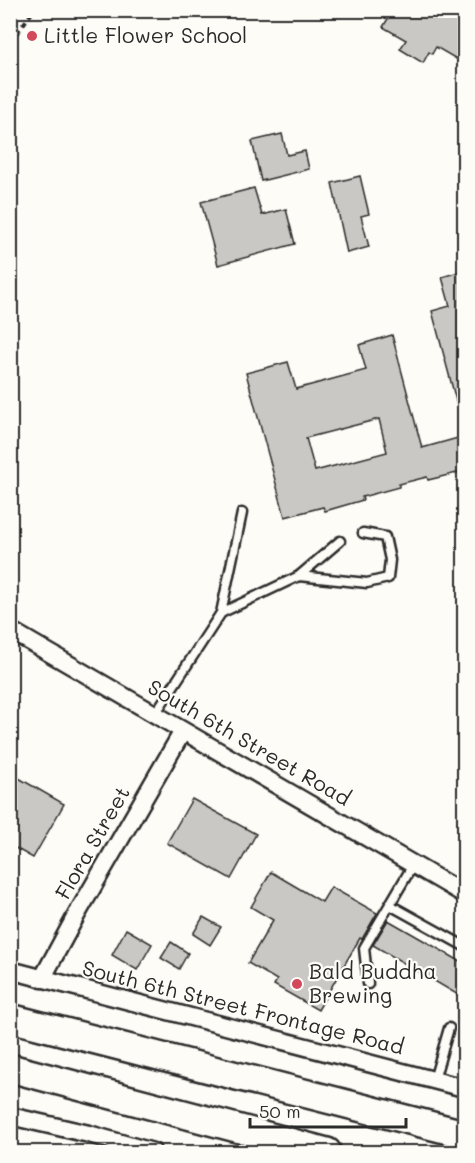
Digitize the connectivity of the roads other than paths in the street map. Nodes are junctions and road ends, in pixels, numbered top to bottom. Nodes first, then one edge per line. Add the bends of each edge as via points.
1 (242, 513) dead end
2 (363, 533) dead end
3 (340, 541) dead end
4 (299, 576) junction
5 (221, 613) junction
6 (10, 630) edge
7 (155, 714) junction
8 (183, 731) junction
9 (413, 865) junction
10 (465, 894) edge
11 (390, 905) junction
12 (465, 946) edge
13 (10, 970) edge
14 (42, 979) junction
15 (368, 984) dead end
16 (10, 1018) edge
17 (448, 1028) dead end
18 (10, 1068) edge
19 (434, 1080) junction
20 (465, 1088) edge
21 (10, 1116) edge
22 (465, 1134) edge
23 (153, 1152) edge
24 (327, 1152) edge

1 - 5 lane
2 - 4 lane via 385,537 390,560 388,578 367,583
3 - 4 lane
4 - 5 lane
5 - 7 lane
6 - 7 street, South 6th Street Road
7 - 8 street, South 6th Street Road
8 - 9 street, South 6th Street Road
8 - 14 street, Flora Street
9 - 10 street, South 6th Street Road
9 - 11 lane
11 - 12 lane
11 - 15 lane via 364,948
13 - 14 street, South 6th Street Frontage Road
14 - 19 street, South 6th Street Frontage Road
16 - 22 main road
17 - 19 lane
18 - 24 main road
19 - 20 street, South 6th Street Frontage Road
21 - 23 street

